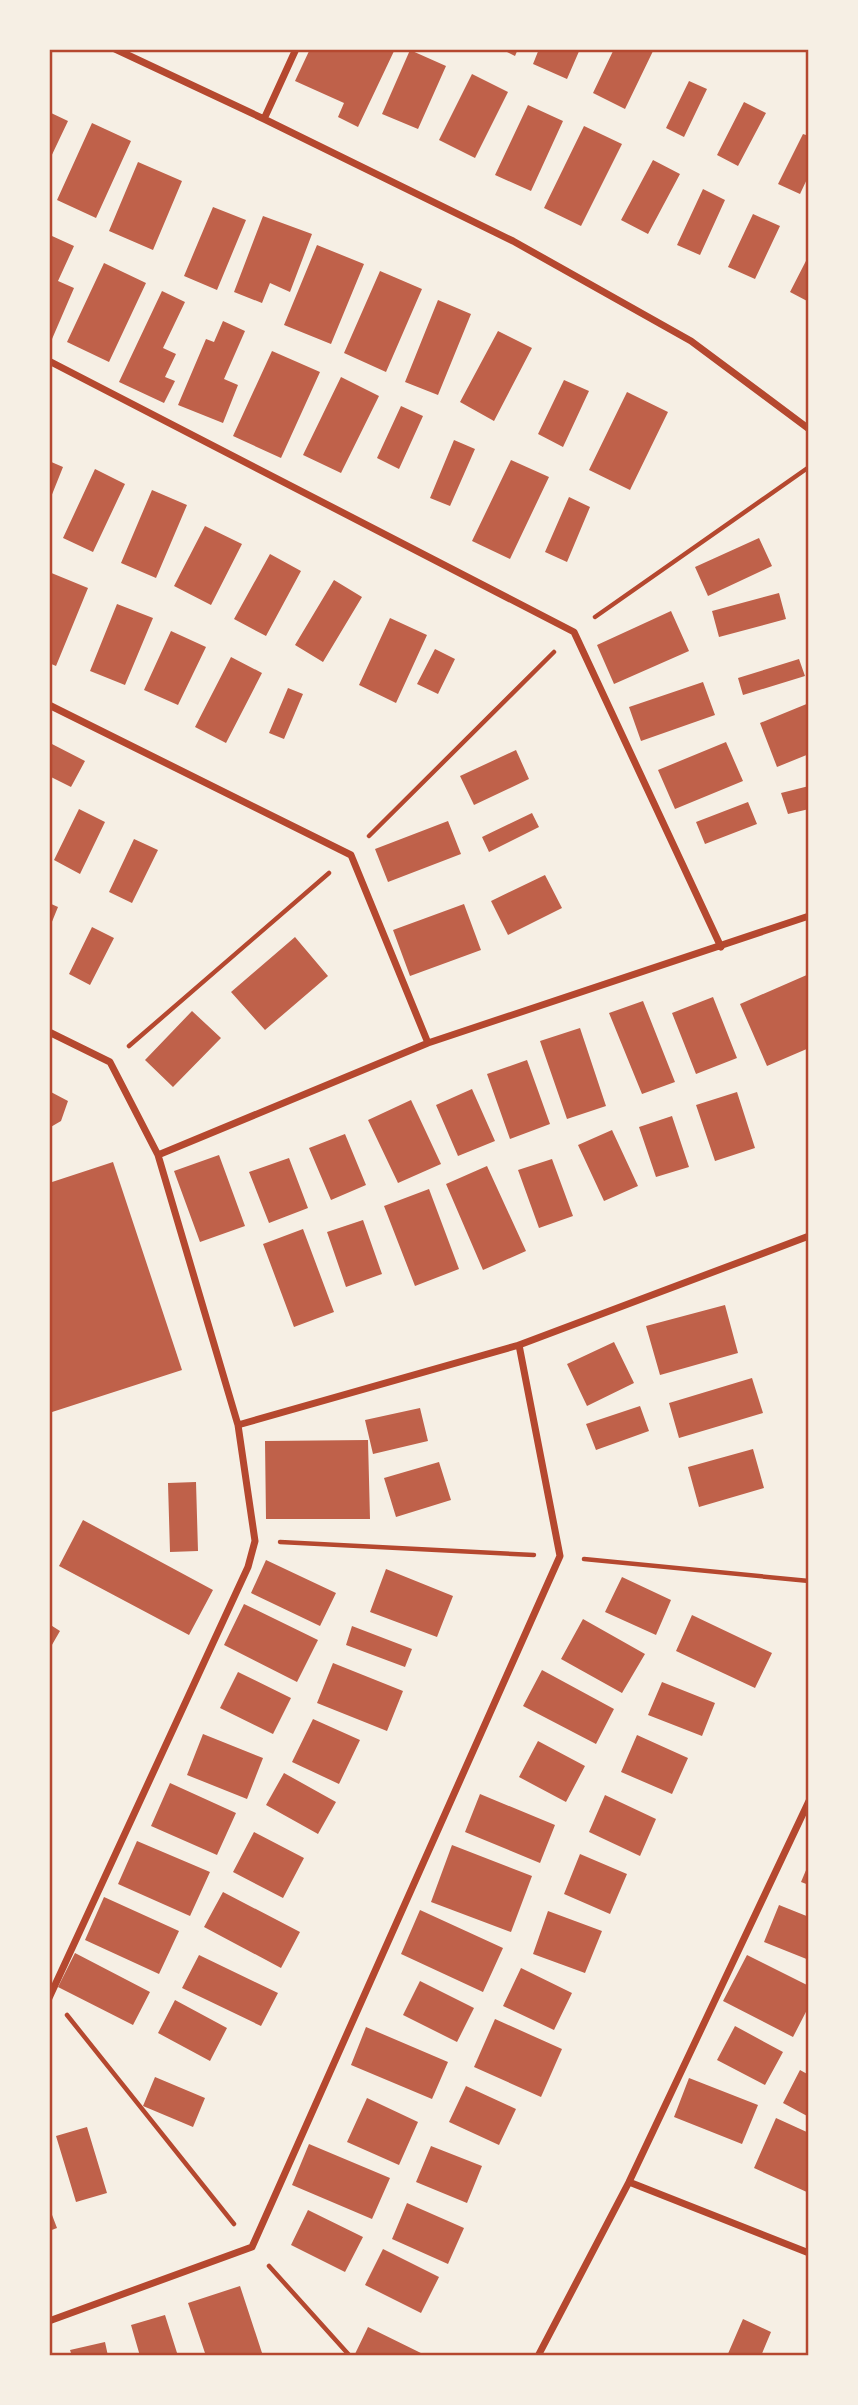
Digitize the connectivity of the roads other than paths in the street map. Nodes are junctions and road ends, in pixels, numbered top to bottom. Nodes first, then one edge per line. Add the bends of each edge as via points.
1 (115, 49) edge
2 (296, 49) edge
3 (264, 119) junction
4 (49, 361) edge
5 (809, 429) edge
6 (49, 705) edge
7 (809, 916) edge
8 (721, 947) junction
9 (49, 1032) edge
10 (428, 1043) junction
11 (158, 1155) junction
12 (808, 1237) edge
13 (809, 1247) edge
14 (519, 1345) junction
15 (238, 1425) junction
16 (809, 1801) edge
17 (50, 1997) edge
18 (629, 2182) junction
19 (809, 2253) edge
20 (49, 2321) edge
21 (538, 2356) edge

1 - 3 street
2 - 3 street
3 - 5 street via 513,241 691,341
4 - 8 street via 574,632
6 - 10 street via 351,855
7 - 8 street
8 - 10 street
9 - 11 street via 110,1062
10 - 11 street
11 - 15 street
12 - 13 street
12 - 14 street
14 - 15 street
14 - 20 street via 560,1556 252,2247
15 - 17 street via 255,1541 248,1567
16 - 18 street
18 - 19 street
18 - 21 street

